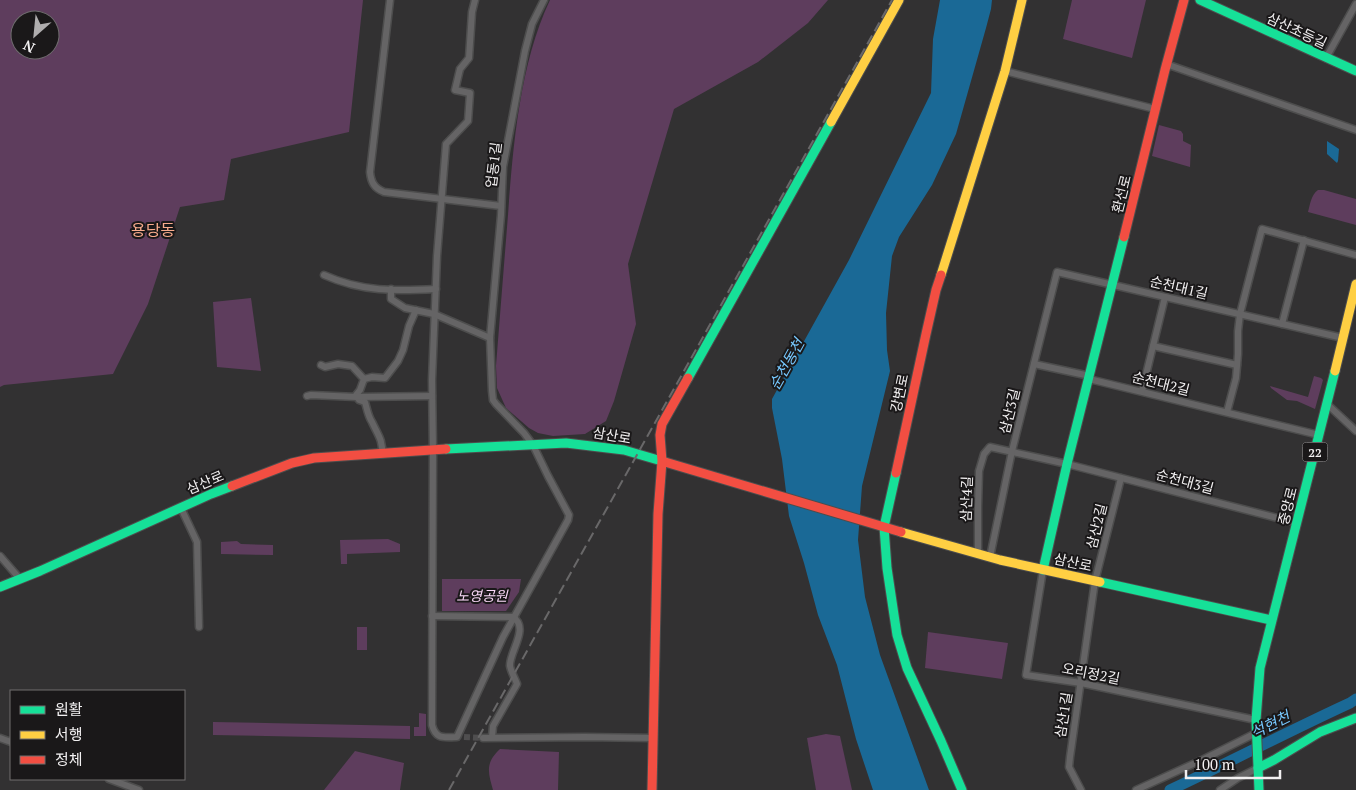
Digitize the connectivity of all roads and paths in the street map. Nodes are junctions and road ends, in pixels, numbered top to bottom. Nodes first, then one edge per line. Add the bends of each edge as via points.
1 (390, 0) edge
2 (476, 0) edge
3 (544, 0) edge
4 (899, 0) edge
5 (1022, 0) edge
6 (1184, 0) edge
7 (1200, 0) edge
8 (1356, 4) edge
9 (1326, 58) junction
10 (1166, 64) junction
11 (1005, 71) junction
12 (1356, 72) edge
13 (1155, 109) junction
14 (1356, 130) edge
15 (442, 200) junction
16 (501, 206) junction
17 (1304, 240) junction
18 (1356, 255) edge
19 (324, 275) dead end
20 (1356, 284) edge
21 (1112, 285) junction
22 (436, 289) junction
23 (391, 290) junction
24 (1165, 297) junction
25 (416, 310) junction
26 (434, 314) junction
27 (1240, 314) junction
28 (1282, 324) junction
29 (490, 338) junction
30 (1343, 338) junction
31 (1153, 346) junction
32 (1034, 364) junction
33 (321, 365) dead end
34 (1237, 365) junction
35 (1090, 378) junction
36 (364, 379) junction
37 (1142, 391) junction
38 (307, 396) dead end
39 (432, 396) junction
40 (357, 397) junction
41 (1327, 404) junction
42 (1227, 412) junction
43 (1356, 431) edge
44 (1319, 435) junction
45 (533, 445) junction
46 (433, 450) junction
47 (1012, 451) junction
48 (382, 454) junction
49 (662, 461) junction
50 (1067, 464) junction
51 (1121, 478) junction
52 (181, 508) junction
53 (1297, 523) junction
54 (884, 527) junction
55 (978, 554) junction
56 (0, 556) edge
57 (990, 557) junction
58 (1042, 570) junction
59 (20, 579) junction
60 (1095, 581) junction
61 (0, 587) edge
62 (432, 616) junction
63 (513, 617) junction
64 (1271, 620) junction
65 (199, 627) dead end
66 (1081, 683) junction
67 (1356, 718) edge
68 (1256, 720) junction
69 (1256, 734) junction
70 (492, 737) junction
71 (483, 738) tunnel mouth
72 (653, 738) junction
73 (1258, 765) junction
74 (111, 780) edge
75 (139, 790) edge
76 (652, 790) edge
77 (962, 790) edge
78 (1081, 790) edge
79 (1136, 790) edge
80 (1220, 790) edge
81 (1259, 790) edge

1 - 15 street via 371,180 377,190 384,192
2 - 15 street via 472,12 469,58 460,69 455,90 470,93 468,121 446,144
3 - 16 street, 업동1길 via 532,24 525,51 503,167
4 - 49 main road via 664,419 660,435
5 - 11 main road, 강변로
6 - 10 main road, 환선로
7 - 9 main road, 삼산초등길
8 - 9 street
9 - 12 main road, 삼산초등길
10 - 13 main road, 환선로
10 - 14 street
11 - 13 street
11 - 54 main road, 강변로 via 936,290
13 - 21 main road, 환선로
15 - 16 street
15 - 22 street
16 - 29 street, 업동1길
17 - 18 street
17 - 27 street via 1262,229
17 - 28 street
19 - 23 street via 359,287
20 - 30 main road, 중앙로 / 22
21 - 24 street, 순천대1길
21 - 32 street, 삼산3길 via 1057,272
21 - 35 main road, 환선로
22 - 23 street
22 - 26 street
23 - 25 street via 391,299 405,308
24 - 27 street, 순천대1길
24 - 31 street
25 - 26 street
25 - 36 street via 404,350 391,371 385,378
26 - 29 street
26 - 39 street
27 - 28 street, 순천대1길
27 - 34 street
28 - 30 street, 순천대1길
29 - 45 street, 업동1길 via 493,400
30 - 41 main road, 중앙로 / 22
31 - 34 street
31 - 37 street
32 - 35 street
32 - 47 street, 삼산3길
33 - 36 street via 352,366
34 - 42 street
35 - 37 street, 순천대2길
35 - 50 main road, 환선로
36 - 40 street
37 - 42 street, 순천대2길
38 - 40 street
39 - 40 street
39 - 46 street
40 - 48 street via 364,402 370,421 380,435
41 - 43 street
41 - 44 main road, 중앙로 / 22
42 - 44 street, 순천대2길
44 - 53 main road, 중앙로 / 22
45 - 46 main road, 삼산로
45 - 49 main road, 삼산로 via 592,445
45 - 63 street, 업동1길 via 569,515
46 - 48 main road, 삼산로
46 - 62 street
47 - 50 street
47 - 55 street, 삼산4길 via 990,447 984,454 979,471
47 - 57 street, 삼산3길
48 - 52 main road, 삼산로 via 314,458 292,463
49 - 54 main road, 삼산로
49 - 72 main road
50 - 51 street, 순천대3길
50 - 58 main road, 환선로
51 - 53 street, 순천대3길
51 - 60 street, 삼산2길
52 - 59 main road, 삼산로
52 - 65 street via 197,542
53 - 64 main road, 중앙로 / 22
54 - 55 main road, 삼산로
54 - 77 main road, 강변로 via 897,635 907,668
55 - 57 main road, 삼산로
56 - 59 street
57 - 58 main road, 삼산로
58 - 60 main road, 삼산로
58 - 66 street, 오리정2길 via 1026,675
59 - 61 main road, 삼산로
60 - 64 main road, 삼산로
60 - 66 street, 삼산1길
62 - 63 street
62 - 63 street via 432,725 439,736 461,737
63 - 70 street via 518,621 519,633 510,665 517,684 493,726
64 - 68 main road, 중앙로 / 22 via 1260,668
66 - 68 street, 오리정2길
66 - 78 street, 삼산1길 via 1070,757 1070,767
67 - 73 main road via 1320,731 1268,765
68 - 69 main road, 중앙로 / 22
69 - 73 main road, 22
69 - 79 street
70 - 71 street
70 - 72 street
72 - 76 main road
73 - 80 street
73 - 81 main road, 22
74 - 75 street

